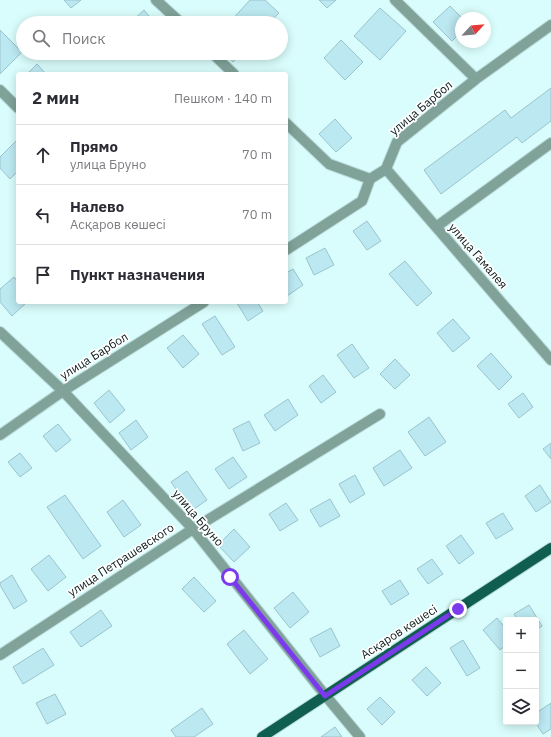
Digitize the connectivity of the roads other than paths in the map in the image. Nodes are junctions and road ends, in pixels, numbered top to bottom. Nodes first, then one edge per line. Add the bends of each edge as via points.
1 (156, 0) edge
2 (395, 0) edge
3 (173, 16) edge
4 (551, 25) edge
5 (219, 60) edge
6 (232, 72) edge
7 (476, 79) junction
8 (0, 90) edge
9 (16, 106) edge
10 (288, 125) edge
11 (551, 143) edge
12 (386, 169) junction
13 (370, 179) junction
14 (436, 227) junction
15 (288, 249) edge
16 (201, 304) edge
17 (0, 332) edge
18 (551, 360) edge
19 (63, 391) junction
20 (380, 414) dead end
21 (0, 435) edge
22 (193, 529) junction
23 (551, 548) edge
24 (0, 655) edge
25 (325, 696) junction
26 (262, 737) edge
27 (360, 737) edge

1 - 3 street
2 - 7 street
4 - 7 street, улица Барбол
5 - 6 street
7 - 12 street, улица Барбол via 397,142
8 - 9 street
10 - 13 street via 329,164
11 - 14 street
12 - 13 street
12 - 14 street, улица Гамалея
13 - 15 street via 362,201
14 - 18 street, улица Гамалея
16 - 19 street, улица Барбол
17 - 19 street, улица Бруно
19 - 21 street, улица Барбол
19 - 22 street, улица Бруно
20 - 22 street, улица Петрашевского
22 - 24 street, улица Петрашевского
22 - 25 street, улица Бруно
23 - 25 main road, Асқаров көшесі
25 - 26 main road, Асқаров көшесі
25 - 27 street, улица Бруно

